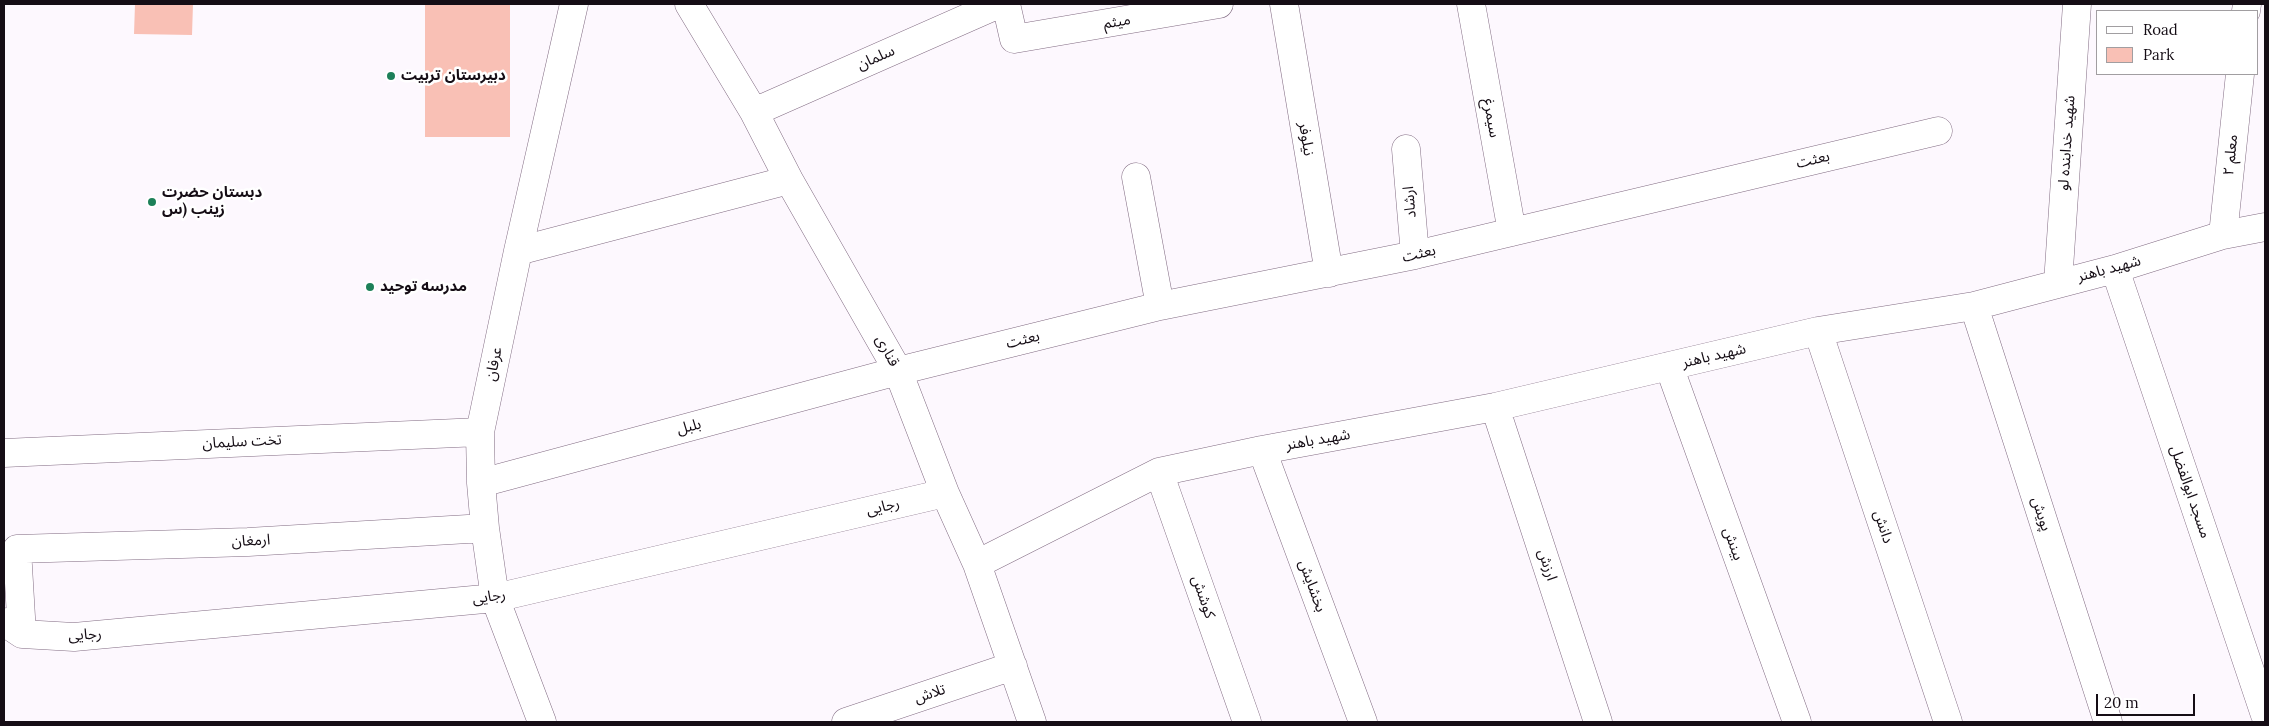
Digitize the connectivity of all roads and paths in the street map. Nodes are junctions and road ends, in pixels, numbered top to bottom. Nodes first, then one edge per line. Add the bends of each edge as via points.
1 (574, 4) edge
2 (689, 4) edge
3 (998, 4) edge
4 (1006, 4) edge
5 (1219, 4) edge
6 (1284, 4) edge
7 (1471, 4) edge
8 (2077, 4) edge
9 (1104, 14) edge
10 (2240, 75) edge
11 (754, 112) junction
12 (1938, 131) dead end
13 (1406, 149) dead end
14 (1136, 176) dead end
15 (789, 180) junction
16 (2265, 227) edge
17 (1512, 232) junction
18 (2223, 235) junction
19 (518, 251) junction
20 (1415, 255) junction
21 (2115, 269) junction
22 (1329, 273) junction
23 (2058, 283) junction
24 (1160, 306) junction
25 (1974, 306) junction
26 (1818, 331) junction
27 (1669, 366) junction
28 (898, 371) junction
29 (1494, 407) junction
30 (480, 432) junction
31 (1262, 450) junction
32 (4, 453) edge
33 (1159, 472) junction
34 (481, 483) junction
35 (945, 493) junction
36 (485, 528) junction
37 (977, 564) junction
38 (495, 598) junction
39 (13, 628) edge
40 (1014, 666) junction
41 (2265, 716) edge
42 (542, 722) edge
43 (846, 722) edge
44 (1032, 722) edge
45 (1246, 722) edge
46 (1363, 722) edge
47 (1598, 722) edge
48 (1797, 722) edge
49 (1948, 722) edge
50 (2108, 722) edge

1 - 19 street, عرفان
2 - 11 street, قناری
3 - 11 street, سلمان
4 - 9 street, میثم via 1014,39
5 - 9 street, میثم
6 - 22 street, نیلوفر
7 - 17 street, سیمرغ
8 - 23 street, شهید خدابنده لو
10 - 18 street, معلم ۲
11 - 15 street, قناری
12 - 17 street, بعثت
13 - 20 street, ارشاد
14 - 24 street
15 - 19 street
15 - 28 street, قناری
16 - 18 street, شهید باهنر
17 - 20 street, بعثت
18 - 21 street, شهید باهنر
19 - 30 street, عرفان
20 - 22 street, بعثت
21 - 23 street, شهید باهنر
21 - 41 street, مسجد ابوالفضل
22 - 24 street, بعثت
23 - 25 street, شهید باهنر
24 - 28 street, بعثت
25 - 26 street, شهید باهنر
25 - 50 street, پویش
26 - 27 street, شهید باهنر
26 - 49 street, دانش
27 - 29 street, شهید باهنر
27 - 48 street, بینش
28 - 34 street, بلبل
28 - 35 street, قناری
29 - 31 street, شهید باهنر
29 - 47 street, ارزش
30 - 32 street, تخت سلیمان
30 - 34 street, عرفان
31 - 33 street, شهید باهنر
31 - 46 street, بخشایش
33 - 37 street, شهید باهنر
33 - 45 street, کوشش
34 - 36 street, عرفان
35 - 37 street, قناری
35 - 38 street, رجایی
36 - 38 street, عرفان
36 - 39 street, ارمغان via 248,542 17,549
37 - 40 street, قناری
38 - 39 street, رجایی via 74,637
38 - 42 street, عرفان
40 - 43 street, تلاش
40 - 44 street, قناری

